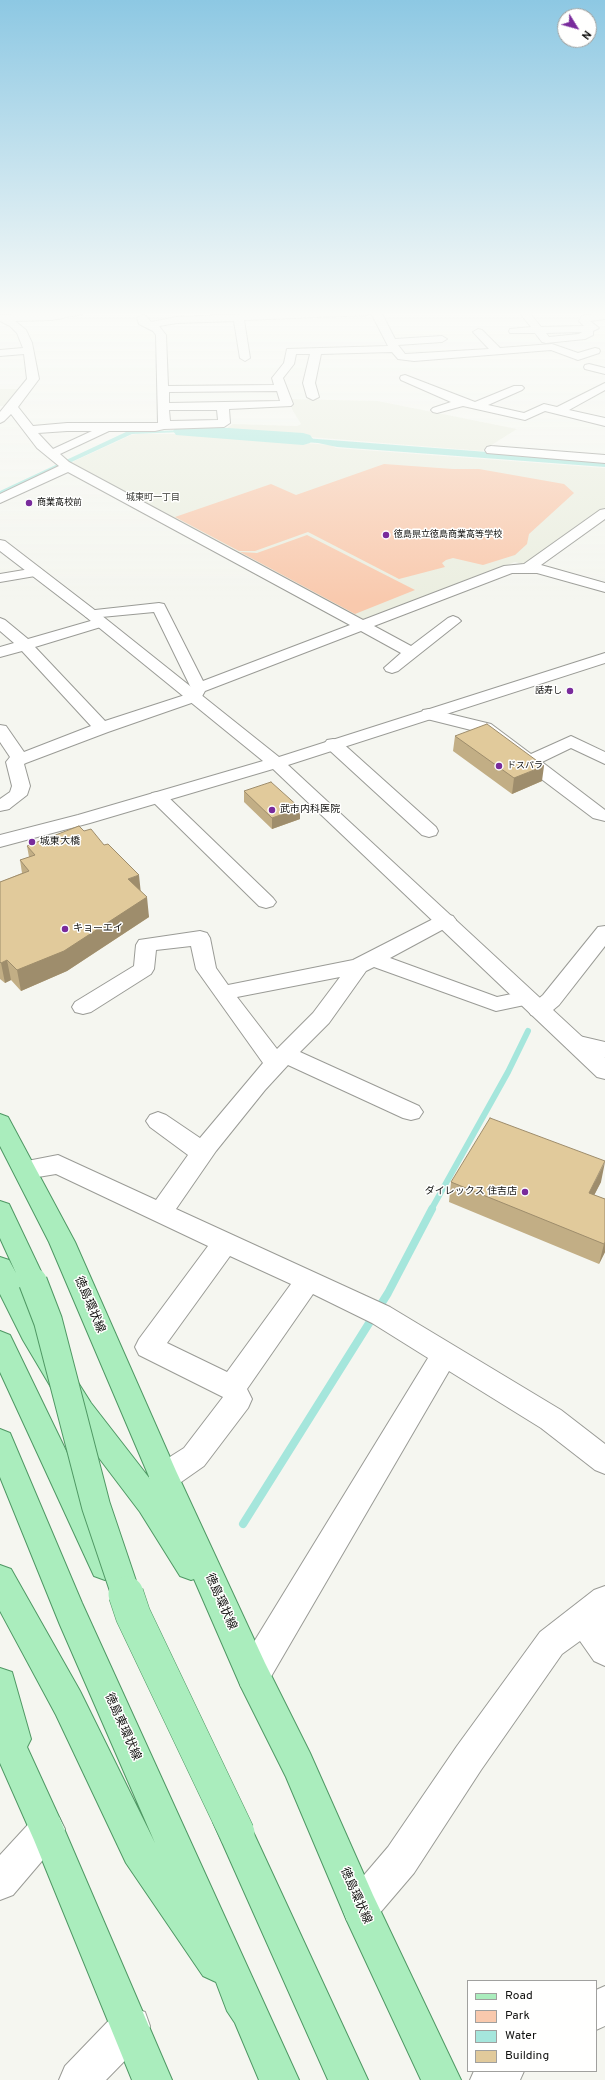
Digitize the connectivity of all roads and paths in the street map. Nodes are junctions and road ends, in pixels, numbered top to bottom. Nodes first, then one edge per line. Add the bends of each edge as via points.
1 (10, 409) edge
2 (14, 409) edge
3 (163, 409) edge
4 (223, 409) edge
5 (440, 409) edge
6 (493, 409) edge
7 (540, 409) edge
8 (548, 409) edge
9 (564, 409) edge
10 (437, 410) dead end
11 (557, 414) junction
12 (0, 419) edge
13 (605, 422) edge
14 (164, 425) junction
15 (109, 427) junction
16 (30, 430) junction
17 (491, 450) dead end
18 (605, 459) edge
19 (61, 462) junction
20 (0, 499) edge
21 (605, 513) edge
22 (1, 545) edge
23 (528, 568) junction
24 (36, 572) junction
25 (0, 578) edge
26 (605, 588) edge
27 (95, 618) junction
28 (453, 621) dead end
29 (0, 623) edge
30 (364, 625) junction
31 (24, 644) junction
32 (0, 652) edge
33 (412, 653) junction
34 (605, 658) edge
35 (392, 668) dead end
36 (196, 692) junction
37 (429, 714) junction
38 (102, 728) junction
39 (0, 730) edge
40 (334, 744) junction
41 (605, 759) edge
42 (530, 761) junction
43 (12, 762) edge
44 (276, 762) junction
45 (158, 797) junction
46 (1, 806) edge
47 (605, 816) edge
48 (428, 830) dead end
49 (0, 841) edge
50 (266, 902) dead end
51 (446, 920) junction
52 (605, 932) edge
53 (366, 962) junction
54 (223, 992) junction
55 (533, 1004) junction
56 (83, 1007) dead end
57 (575, 1043) junction
58 (605, 1050) edge
59 (281, 1059) junction
60 (605, 1071) edge
61 (411, 1112) dead end
62 (158, 1121) dead end
63 (0, 1123) edge
64 (203, 1152) junction
65 (26, 1170) junction
66 (0, 1211) edge
67 (160, 1213) junction
68 (225, 1243) junction
69 (0, 1267) edge
70 (308, 1280) junction
71 (0, 1343) edge
72 (445, 1354) junction
73 (232, 1388) junction
74 (0, 1442) edge
75 (605, 1461) edge
76 (164, 1477) junction
77 (0, 1580) edge
78 (594, 1610) edge
79 (605, 1650) edge
80 (253, 1675) junction
81 (0, 1684) edge
82 (0, 1725) edge
83 (44, 1821) junction
84 (237, 1833) junction
85 (0, 1882) edge
86 (360, 1908) junction
87 (248, 2010) junction
88 (131, 2026) junction
89 (502, 2072) edge
90 (277, 2075) edge
91 (79, 2080) edge
92 (152, 2080) edge
93 (348, 2080) edge
94 (441, 2080) edge
95 (490, 2080) edge

1 - 12 street
2 - 16 street
3 - 14 street
4 - 14 street via 224,423
5 - 10 street
6 - 7 street via 525,417
8 - 11 street
9 - 11 street
11 - 13 street
14 - 15 street
15 - 16 street
15 - 19 street
16 - 19 street via 41,445
17 - 18 street
19 - 20 street
19 - 30 street
21 - 23 street
22 - 24 street
23 - 26 street via 554,572
23 - 30 street via 509,569
24 - 25 street
24 - 27 street
27 - 31 street
27 - 36 street
27 - 36 street via 159,607
28 - 33 street
29 - 31 street
30 - 33 street
30 - 36 street
31 - 32 street
31 - 38 street
33 - 35 street
34 - 37 street
36 - 38 street
36 - 44 street
37 - 40 street
37 - 42 street via 485,728
38 - 43 street
39 - 43 street
40 - 44 street
40 - 48 street
41 - 42 street via 571,741
42 - 47 street
43 - 46 street via 21,786 18,795
44 - 45 street
44 - 51 street
45 - 49 street
45 - 50 street
51 - 53 street
51 - 55 street
52 - 55 street via 551,1000
53 - 54 street
53 - 55 street via 496,1004
53 - 59 street via 320,1018
54 - 56 street via 206,969 200,938 146,945 144,968
54 - 59 street
55 - 57 street
57 - 58 street
57 - 60 street
59 - 61 street
59 - 64 street via 257,1084
62 - 64 street
63 - 65 main road, 徳島環状線
64 - 67 street
65 - 67 street via 58,1164
65 - 76 main road, 徳島環状線 via 62,1242
66 - 84 main road, bridge via 48,1320 96,1506 133,1616
67 - 68 street
68 - 70 street
68 - 73 street via 149,1347
69 - 80 main road via 50,1364 81,1412 171,1534 217,1608
70 - 72 street via 375,1312
70 - 73 street
71 - 84 main road, bridge via 62,1477
72 - 75 street via 551,1419
72 - 80 street
73 - 76 street via 238,1399 194,1457
74 - 87 main road, 徳島東環状線 via 71,1614
76 - 80 main road, 徳島環状線
77 - 87 main road via 68,1703 139,1850
78 - 79 street
78 - 86 street via 551,1643 469,1758 401,1860
80 - 86 main road, 徳島環状線 via 298,1765
81 - 83 main road via 11,1732
82 - 83 main road
83 - 85 street
83 - 88 main road
84 - 93 main road
86 - 94 main road, 徳島環状線
87 - 90 main road
88 - 91 street
88 - 92 main road
89 - 95 street

